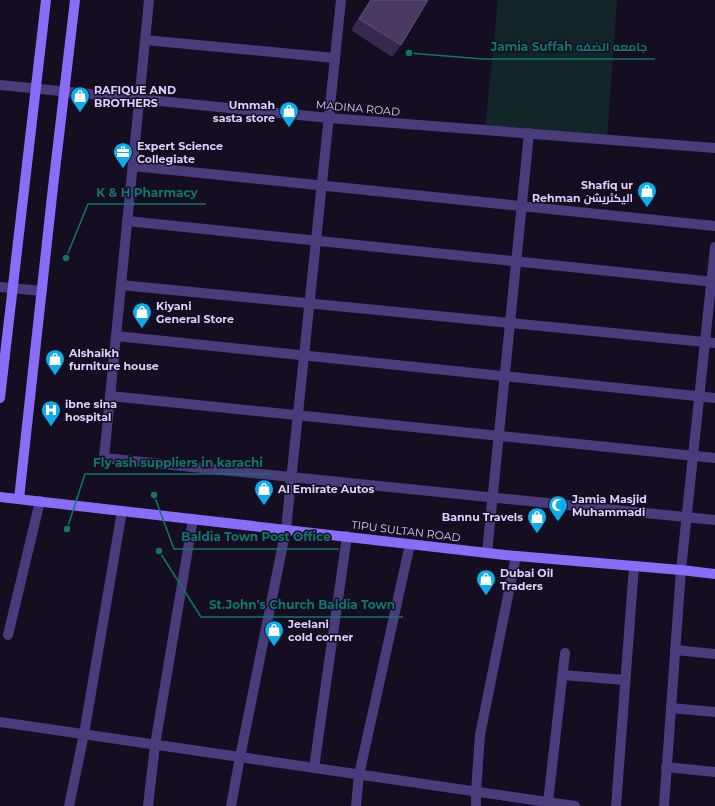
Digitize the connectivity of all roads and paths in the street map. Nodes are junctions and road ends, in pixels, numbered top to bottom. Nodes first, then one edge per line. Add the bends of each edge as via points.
1 (46, 0) edge
2 (75, 0) edge
3 (149, 0) edge
4 (341, 0) edge
5 (145, 40) junction
6 (335, 58) junction
7 (0, 85) edge
8 (36, 89) junction
9 (64, 91) junction
10 (140, 98) junction
11 (329, 118) junction
12 (529, 133) junction
13 (715, 148) edge
14 (133, 166) junction
15 (322, 186) junction
16 (521, 206) junction
17 (127, 221) junction
18 (715, 226) edge
19 (316, 241) junction
20 (715, 247) edge
21 (516, 261) junction
22 (713, 282) edge
23 (121, 285) junction
24 (0, 287) edge
25 (13, 289) junction
26 (42, 291) junction
27 (309, 304) junction
28 (510, 323) junction
29 (116, 336) junction
30 (710, 342) edge
31 (304, 356) junction
32 (504, 377) junction
33 (110, 396) junction
34 (699, 397) junction
35 (0, 398) edge
36 (715, 398) edge
37 (298, 415) junction
38 (499, 436) junction
39 (693, 456) junction
40 (715, 458) edge
41 (291, 477) junction
42 (0, 497) edge
43 (492, 497) junction
44 (19, 499) junction
45 (40, 501) junction
46 (122, 510) junction
47 (687, 517) junction
48 (193, 519) junction
49 (715, 520) edge
50 (286, 530) junction
51 (347, 536) junction
52 (410, 544) junction
53 (487, 553) junction
54 (516, 556) junction
55 (634, 566) junction
56 (681, 570) junction
57 (715, 574) edge
58 (8, 635) dead end
59 (675, 650) junction
60 (565, 653) dead end
61 (715, 654) edge
62 (563, 675) junction
63 (625, 680) junction
64 (671, 708) junction
65 (715, 712) edge
66 (0, 722) edge
67 (84, 734) junction
68 (155, 745) junction
69 (240, 757) junction
70 (666, 767) junction
71 (314, 768) junction
72 (715, 772) edge
73 (359, 774) junction
74 (476, 792) junction
75 (548, 802) junction
76 (69, 806) edge
77 (148, 806) edge
78 (231, 806) edge
79 (356, 806) edge
80 (476, 806) edge
81 (575, 806) edge
82 (616, 806) edge
83 (664, 806) edge

1 - 8 main road
2 - 9 main road
3 - 5 street
4 - 6 street
5 - 6 street
5 - 10 street
6 - 11 street
7 - 8 street, MADINA ROAD
8 - 9 street, MADINA ROAD
8 - 25 main road
9 - 10 street, MADINA ROAD
9 - 26 main road
10 - 11 street, MADINA ROAD
10 - 14 street
11 - 12 street, MADINA ROAD
11 - 15 street
12 - 13 street, MADINA ROAD
12 - 16 street
14 - 15 street
14 - 17 street
15 - 16 street
15 - 19 street
16 - 18 street
16 - 21 street
17 - 19 street
17 - 23 street
19 - 21 street
19 - 27 street
20 - 22 street
21 - 22 street
21 - 28 street
22 - 30 street
23 - 27 street
23 - 29 street
24 - 25 street
25 - 26 street
25 - 35 main road
26 - 44 main road
27 - 28 street
27 - 31 street
28 - 30 street
28 - 32 street
29 - 31 street
29 - 33 street
30 - 34 street
31 - 32 street
31 - 37 street
32 - 34 street
32 - 38 street
33 - 37 street
33 - 41 street via 104,458
34 - 36 street
34 - 39 street
37 - 38 street
37 - 41 street
38 - 39 street
38 - 43 street
39 - 40 street
39 - 47 street
41 - 43 street
41 - 50 street
42 - 44 main road, TIPU SULTAN ROAD
43 - 47 street
43 - 53 street
44 - 45 main road, TIPU SULTAN ROAD
45 - 46 main road, TIPU SULTAN ROAD
45 - 58 street
46 - 48 main road, TIPU SULTAN ROAD
46 - 67 street
47 - 49 street
47 - 56 street
48 - 50 main road, TIPU SULTAN ROAD
48 - 68 street
50 - 51 main road, TIPU SULTAN ROAD
50 - 69 street
51 - 52 main road, TIPU SULTAN ROAD
51 - 71 street
52 - 53 main road, TIPU SULTAN ROAD
52 - 73 street
53 - 54 main road, TIPU SULTAN ROAD
54 - 55 main road, TIPU SULTAN ROAD
54 - 74 street via 480,735
55 - 56 main road, TIPU SULTAN ROAD
55 - 63 street
56 - 57 main road, TIPU SULTAN ROAD
56 - 59 street
59 - 61 street
59 - 64 street
60 - 62 street
62 - 63 street
62 - 75 street
63 - 82 street
64 - 65 street
64 - 70 street
66 - 67 street
67 - 68 street
67 - 76 street
68 - 69 street
68 - 77 street
69 - 71 street
69 - 78 street
70 - 72 street
70 - 83 street
71 - 73 street
73 - 74 street
73 - 79 street
74 - 75 street
74 - 80 street
75 - 81 street

